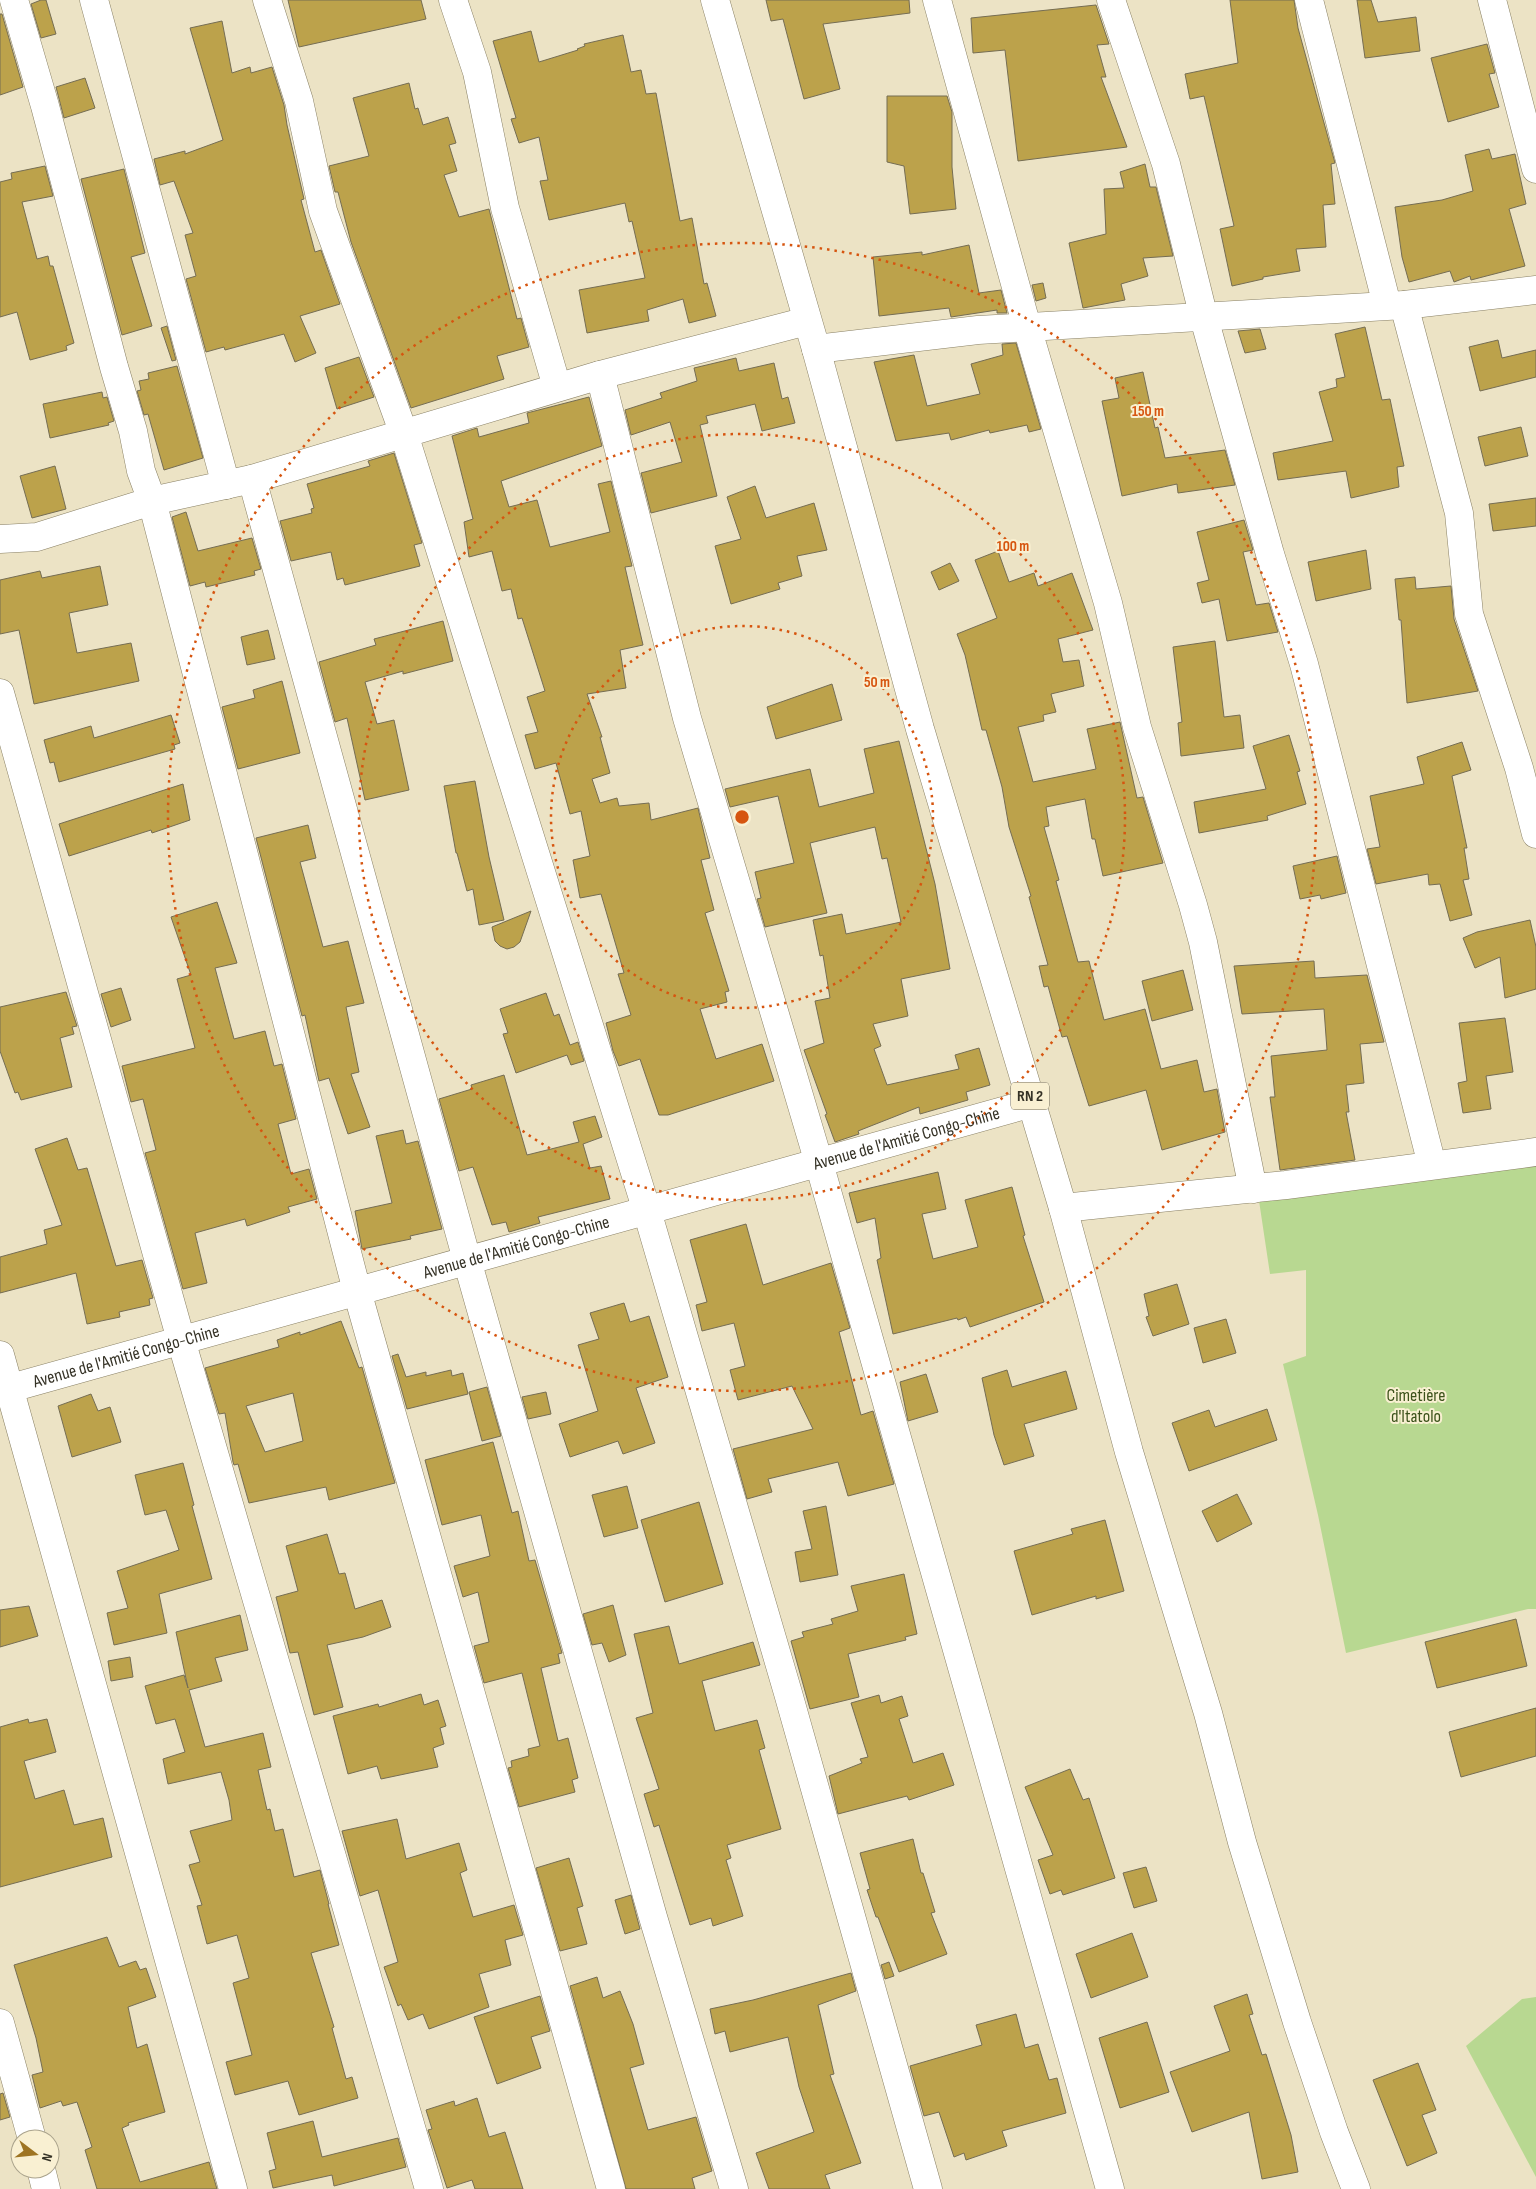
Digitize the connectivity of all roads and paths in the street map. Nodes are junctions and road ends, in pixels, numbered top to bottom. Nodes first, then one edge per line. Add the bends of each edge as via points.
1 (14, 0) edge
2 (94, 0) edge
3 (267, 0) edge
4 (453, 0) edge
5 (715, 0) edge
6 (937, 0) edge
7 (1111, 0) edge
8 (1310, 0) edge
9 (1492, 0) edge
10 (1536, 169) edge
11 (1536, 290) edge
12 (1395, 305) junction
13 (1204, 318) junction
14 (807, 321) junction
15 (1027, 327) junction
16 (816, 349) junction
17 (600, 375) junction
18 (558, 387) junction
19 (404, 434) junction
20 (252, 479) junction
21 (226, 485) junction
22 (152, 501) junction
23 (0, 539) edge
24 (0, 693) edge
25 (1536, 834) edge
26 (1032, 1103) junction
27 (1536, 1152) edge
28 (819, 1163) junction
29 (1432, 1165) junction
30 (1253, 1189) junction
31 (1063, 1208) junction
32 (647, 1210) junction
33 (467, 1260) junction
34 (357, 1291) junction
35 (181, 1340) junction
36 (0, 1355) edge
37 (5, 1390) edge
38 (0, 2023) edge
39 (29, 2129) edge
40 (233, 2189) edge
41 (428, 2189) edge
42 (611, 2189) edge
43 (734, 2189) edge
44 (928, 2189) edge
45 (1110, 2189) edge
46 (1356, 2189) edge

1 - 22 main road via 133,431 141,471
2 - 21 main road
3 - 19 main road via 299,101 323,211
4 - 18 main road via 477,72 505,208
5 - 14 main road, RN 2
6 - 15 main road
7 - 13 main road via 1166,164
8 - 12 main road
9 - 10 main road
11 - 12 main road
12 - 13 main road
12 - 25 main road via 1459,513 1469,614 1519,768
13 - 15 main road
13 - 29 main road via 1304,664
14 - 16 main road, RN 2
14 - 17 main road
15 - 16 main road
15 - 30 main road via 1108,603 1151,776 1203,942
16 - 26 main road, RN 2 via 920,729
17 - 18 main road
17 - 28 main road via 687,718
18 - 19 main road
19 - 20 main road
19 - 32 main road
20 - 21 main road
20 - 33 main road
21 - 22 main road
22 - 23 main road via 37,537
22 - 34 main road
24 - 35 main road
26 - 28 main road, Avenue de l'Amitié Congo-Chine
26 - 31 main road, RN 2
27 - 29 main road
28 - 32 main road, Avenue de l'Amitié Congo-Chine
28 - 45 main road
29 - 30 main road
30 - 31 main road
31 - 46 main road, RN 2 via 1129,1452 1208,1713 1242,1842 1297,2022
32 - 33 main road, Avenue de l'Amitié Congo-Chine
32 - 44 main road
33 - 34 main road, Avenue de l'Amitié Congo-Chine
33 - 43 main road via 650,1907
34 - 35 main road, Avenue de l'Amitié Congo-Chine
34 - 42 main road
35 - 37 main road, Avenue de l'Amitié Congo-Chine
35 - 41 main road
36 - 37 main road
37 - 40 main road
38 - 39 main road

